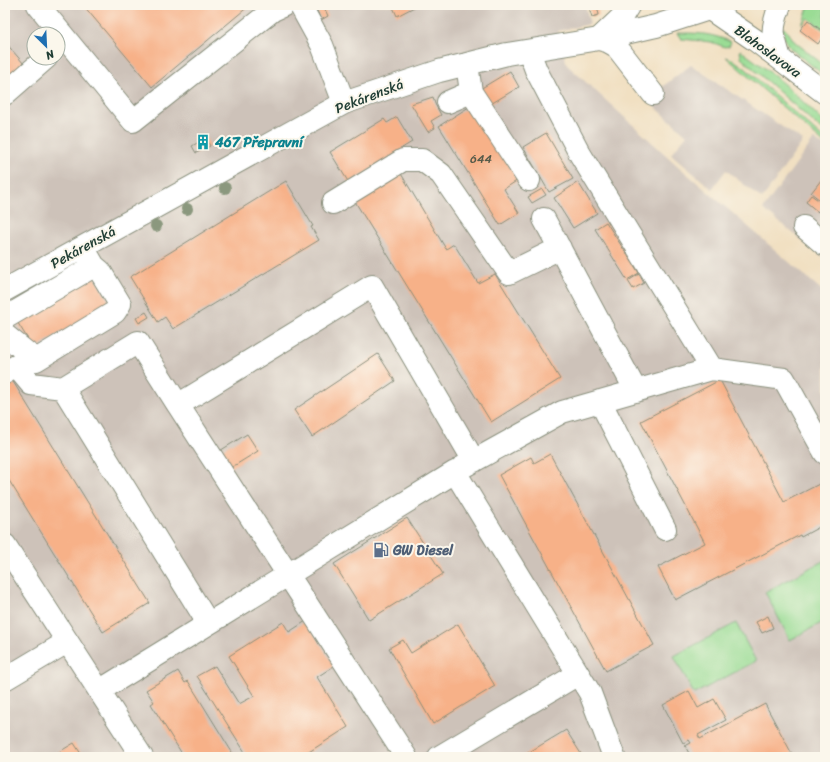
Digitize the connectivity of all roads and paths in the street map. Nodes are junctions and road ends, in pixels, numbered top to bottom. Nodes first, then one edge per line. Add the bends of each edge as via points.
1 (38, 5) edge
2 (284, 5) edge
3 (300, 5) edge
4 (629, 5) edge
5 (780, 5) edge
6 (712, 6) edge
7 (51, 26) edge
8 (599, 39) junction
9 (66, 48) edge
10 (529, 50) junction
11 (780, 58) junction
12 (467, 64) junction
13 (37, 66) edge
14 (471, 92) junction
15 (825, 93) edge
16 (5, 94) edge
17 (653, 94) dead end
18 (448, 102) dead end
19 (344, 103) junction
20 (529, 180) dead end
21 (333, 203) dead end
22 (544, 218) dead end
23 (804, 227) dead end
24 (825, 245) edge
25 (83, 247) junction
26 (560, 248) junction
27 (94, 266) junction
28 (5, 290) edge
29 (5, 318) edge
30 (5, 335) edge
31 (712, 369) junction
32 (5, 373) edge
33 (63, 388) junction
34 (636, 391) junction
35 (600, 401) junction
36 (178, 405) junction
37 (825, 453) edge
38 (464, 466) junction
39 (665, 529) dead end
40 (5, 545) edge
41 (288, 575) junction
42 (208, 623) junction
43 (67, 642) junction
44 (578, 674) junction
45 (5, 679) edge
46 (99, 691) junction
47 (142, 757) edge
48 (406, 757) edge
49 (439, 757) edge
50 (614, 757) edge

1 - 7 street
2 - 9 street via 273,10 133,121
3 - 19 street via 322,45
4 - 8 street via 621,18
5 - 11 street via 772,28
6 - 8 street, Pekárenská via 667,23
6 - 11 street, Blahoslavova
8 - 10 street, Pekárenská
8 - 17 street via 616,46
10 - 12 street, Pekárenská
10 - 31 street via 536,70 580,154
11 - 15 street, Blahoslavova
12 - 14 street
12 - 19 street, Pekárenská
13 - 16 street
14 - 18 street
14 - 20 street
19 - 25 street, Pekárenská
21 - 26 street via 403,160 422,160 441,174 509,273
22 - 26 street
23 - 24 street
25 - 27 street
25 - 28 street, Pekárenská
26 - 34 street
27 - 29 street
27 - 30 street via 100,270 120,304 115,312 36,360
31 - 34 street
31 - 37 street via 784,379
32 - 33 street via 16,366 31,384
33 - 36 street via 138,342
33 - 42 street
34 - 35 street
35 - 38 street via 562,412
35 - 39 street
36 - 38 street via 372,286
36 - 41 street
38 - 41 street
38 - 44 street
40 - 43 street
41 - 42 street
41 - 48 street
42 - 46 street
43 - 45 street
43 - 46 street
44 - 49 street
44 - 50 street via 590,693
46 - 47 street

